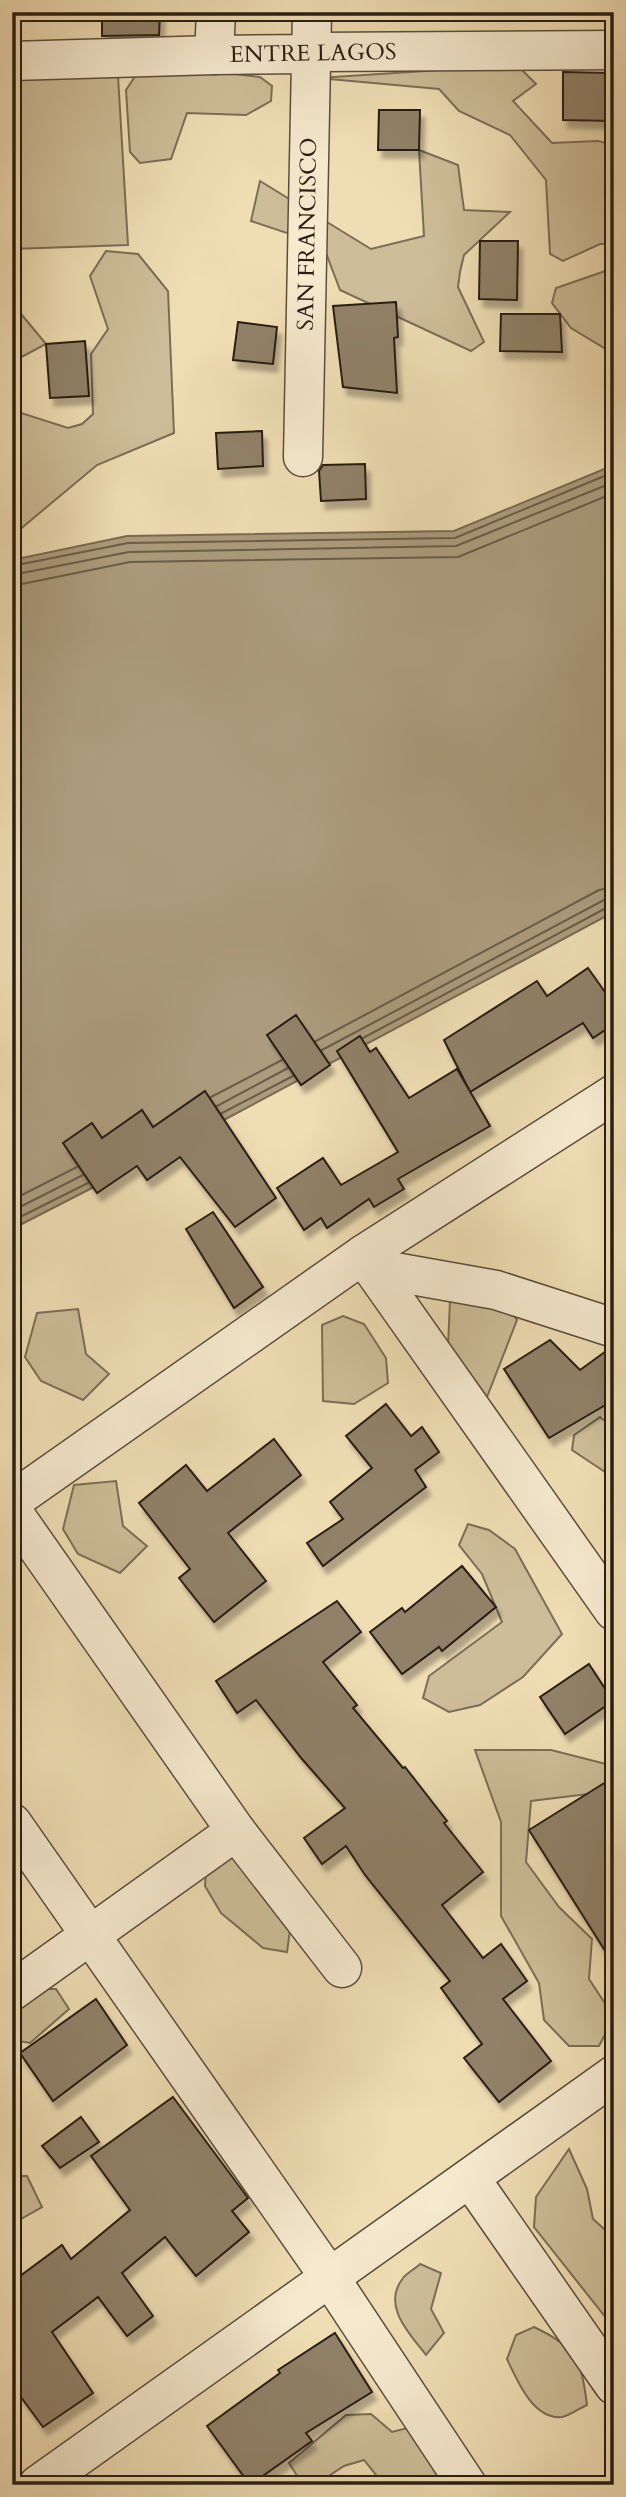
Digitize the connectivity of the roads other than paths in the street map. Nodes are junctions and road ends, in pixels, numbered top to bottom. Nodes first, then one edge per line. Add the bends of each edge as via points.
1 (216, 12) edge
2 (312, 12) edge
3 (614, 50) edge
4 (214, 54) junction
5 (311, 54) junction
6 (12, 61) edge
7 (303, 457) dead end
8 (614, 1094) edge
9 (368, 1261) junction
10 (614, 1328) edge
11 (12, 1501) edge
12 (12, 1511) edge
13 (614, 1611) edge
14 (12, 1823) edge
15 (236, 1831) junction
16 (91, 1936) junction
17 (342, 1968) dead end
18 (12, 1991) edge
19 (614, 2075) edge
20 (470, 2178) junction
21 (330, 2278) junction
22 (614, 2385) edge
23 (38, 2485) edge
24 (467, 2485) edge

1 - 4 street
2 - 5 street, SAN FRANCISCO
3 - 5 street, ENTRE LAGOS
4 - 5 street, ENTRE LAGOS
4 - 6 street, ENTRE LAGOS
5 - 7 street, SAN FRANCISCO
8 - 9 street
9 - 10 street via 496,1290
9 - 11 street
9 - 13 street
12 - 15 street
14 - 16 street
15 - 16 street
15 - 17 street
16 - 18 street
16 - 21 street
19 - 20 street
20 - 21 street
20 - 22 street
21 - 23 street
21 - 24 street

